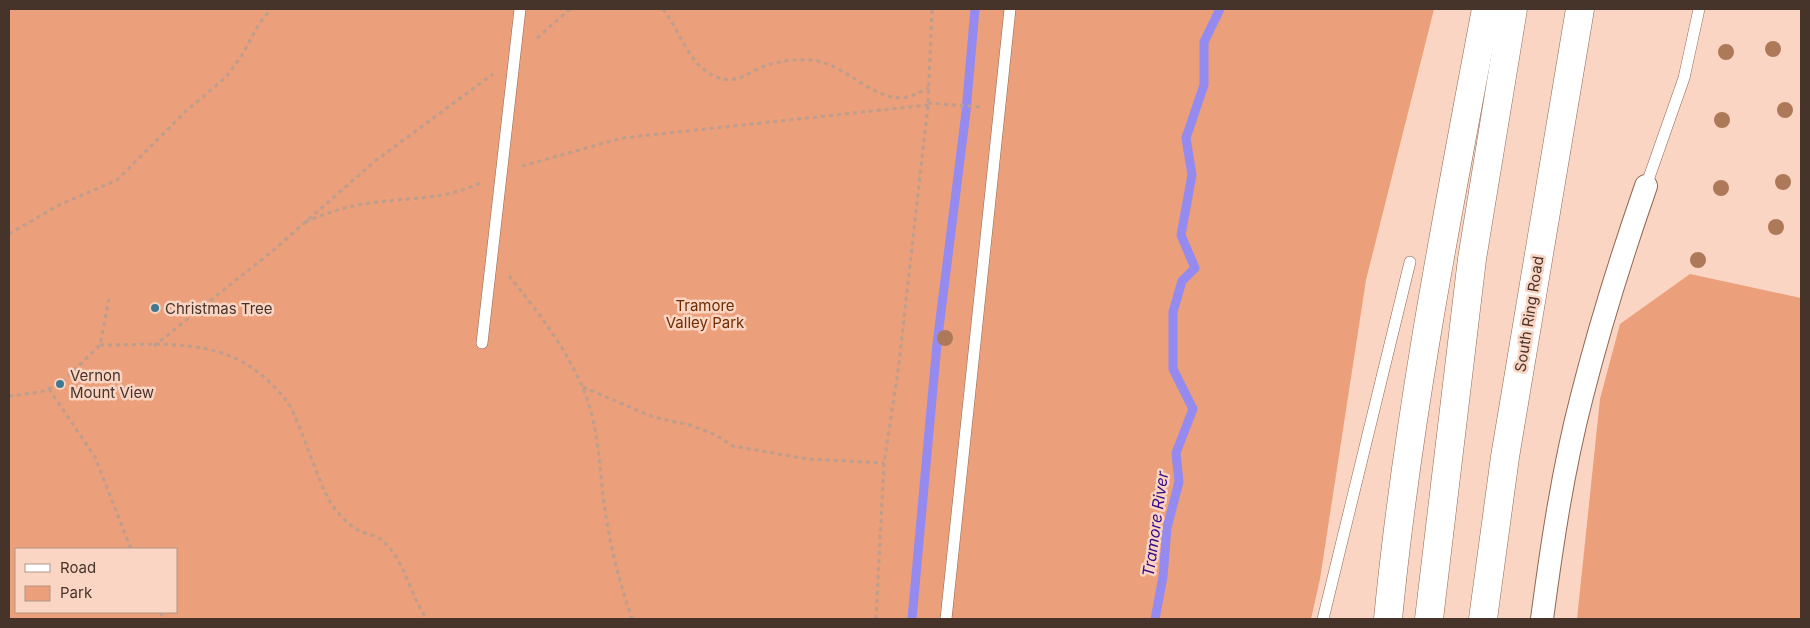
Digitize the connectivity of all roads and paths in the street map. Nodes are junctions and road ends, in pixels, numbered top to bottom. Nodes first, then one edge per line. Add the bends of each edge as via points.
1 (271, 9) edge
2 (520, 9) edge
3 (570, 9) edge
4 (663, 9) edge
5 (932, 9) edge
6 (1010, 9) edge
7 (1486, 9) edge
8 (1513, 9) edge
9 (1580, 9) edge
10 (1699, 9) edge
11 (514, 58) junction
12 (929, 88) junction
13 (928, 104) junction
14 (978, 107) dead end
15 (501, 172) junction
16 (1646, 186) joint
17 (305, 222) junction
18 (9, 234) edge
19 (493, 256) junction
20 (1410, 262) dead end
21 (109, 299) dead end
22 (482, 343) dead end
23 (100, 345) junction
24 (154, 346) junction
25 (582, 387) junction
26 (49, 389) junction
27 (9, 396) edge
28 (1505, 457) junction
29 (884, 463) junction
30 (131, 548) edge
31 (426, 619) edge
32 (632, 619) edge
33 (876, 619) edge
34 (946, 619) edge
35 (1323, 619) edge
36 (1388, 619) edge
37 (1429, 619) edge
38 (1484, 619) edge
39 (1500, 619) edge
40 (1542, 619) edge

1 - 18 path via 226,77 185,112 117,180 58,205
2 - 11 lane
3 - 11 path
4 - 12 path via 674,22 689,54 709,74 721,79 742,78 787,60 812,60 837,67 875,91 897,98
5 - 12 path
6 - 34 lane
7 - 36 highway via 1447,218 1397,532
8 - 37 highway via 1472,259
9 - 28 highway, South Ring Road
10 - 16 lane via 1684,78
11 - 15 lane
11 - 17 path via 375,161
12 - 13 path
13 - 14 path
13 - 15 path via 622,138
13 - 29 path via 898,372
15 - 17 path via 478,184 435,197 365,204 335,210
15 - 19 lane
16 - 40 street via 1616,272 1582,397 1564,476
17 - 24 path
19 - 22 lane
19 - 25 path via 531,302
20 - 35 lane
21 - 23 path
23 - 24 path
23 - 26 path via 60,384
24 - 31 path via 207,347 239,359 279,391 292,410 329,499 339,514 357,530 382,540 398,560 418,608
25 - 29 path via 653,417 716,435 733,446 807,459
25 - 32 path via 596,437 608,527
26 - 27 path
26 - 30 path via 95,457
28 - 38 highway, South Ring Road
28 - 39 highway
29 - 33 path

